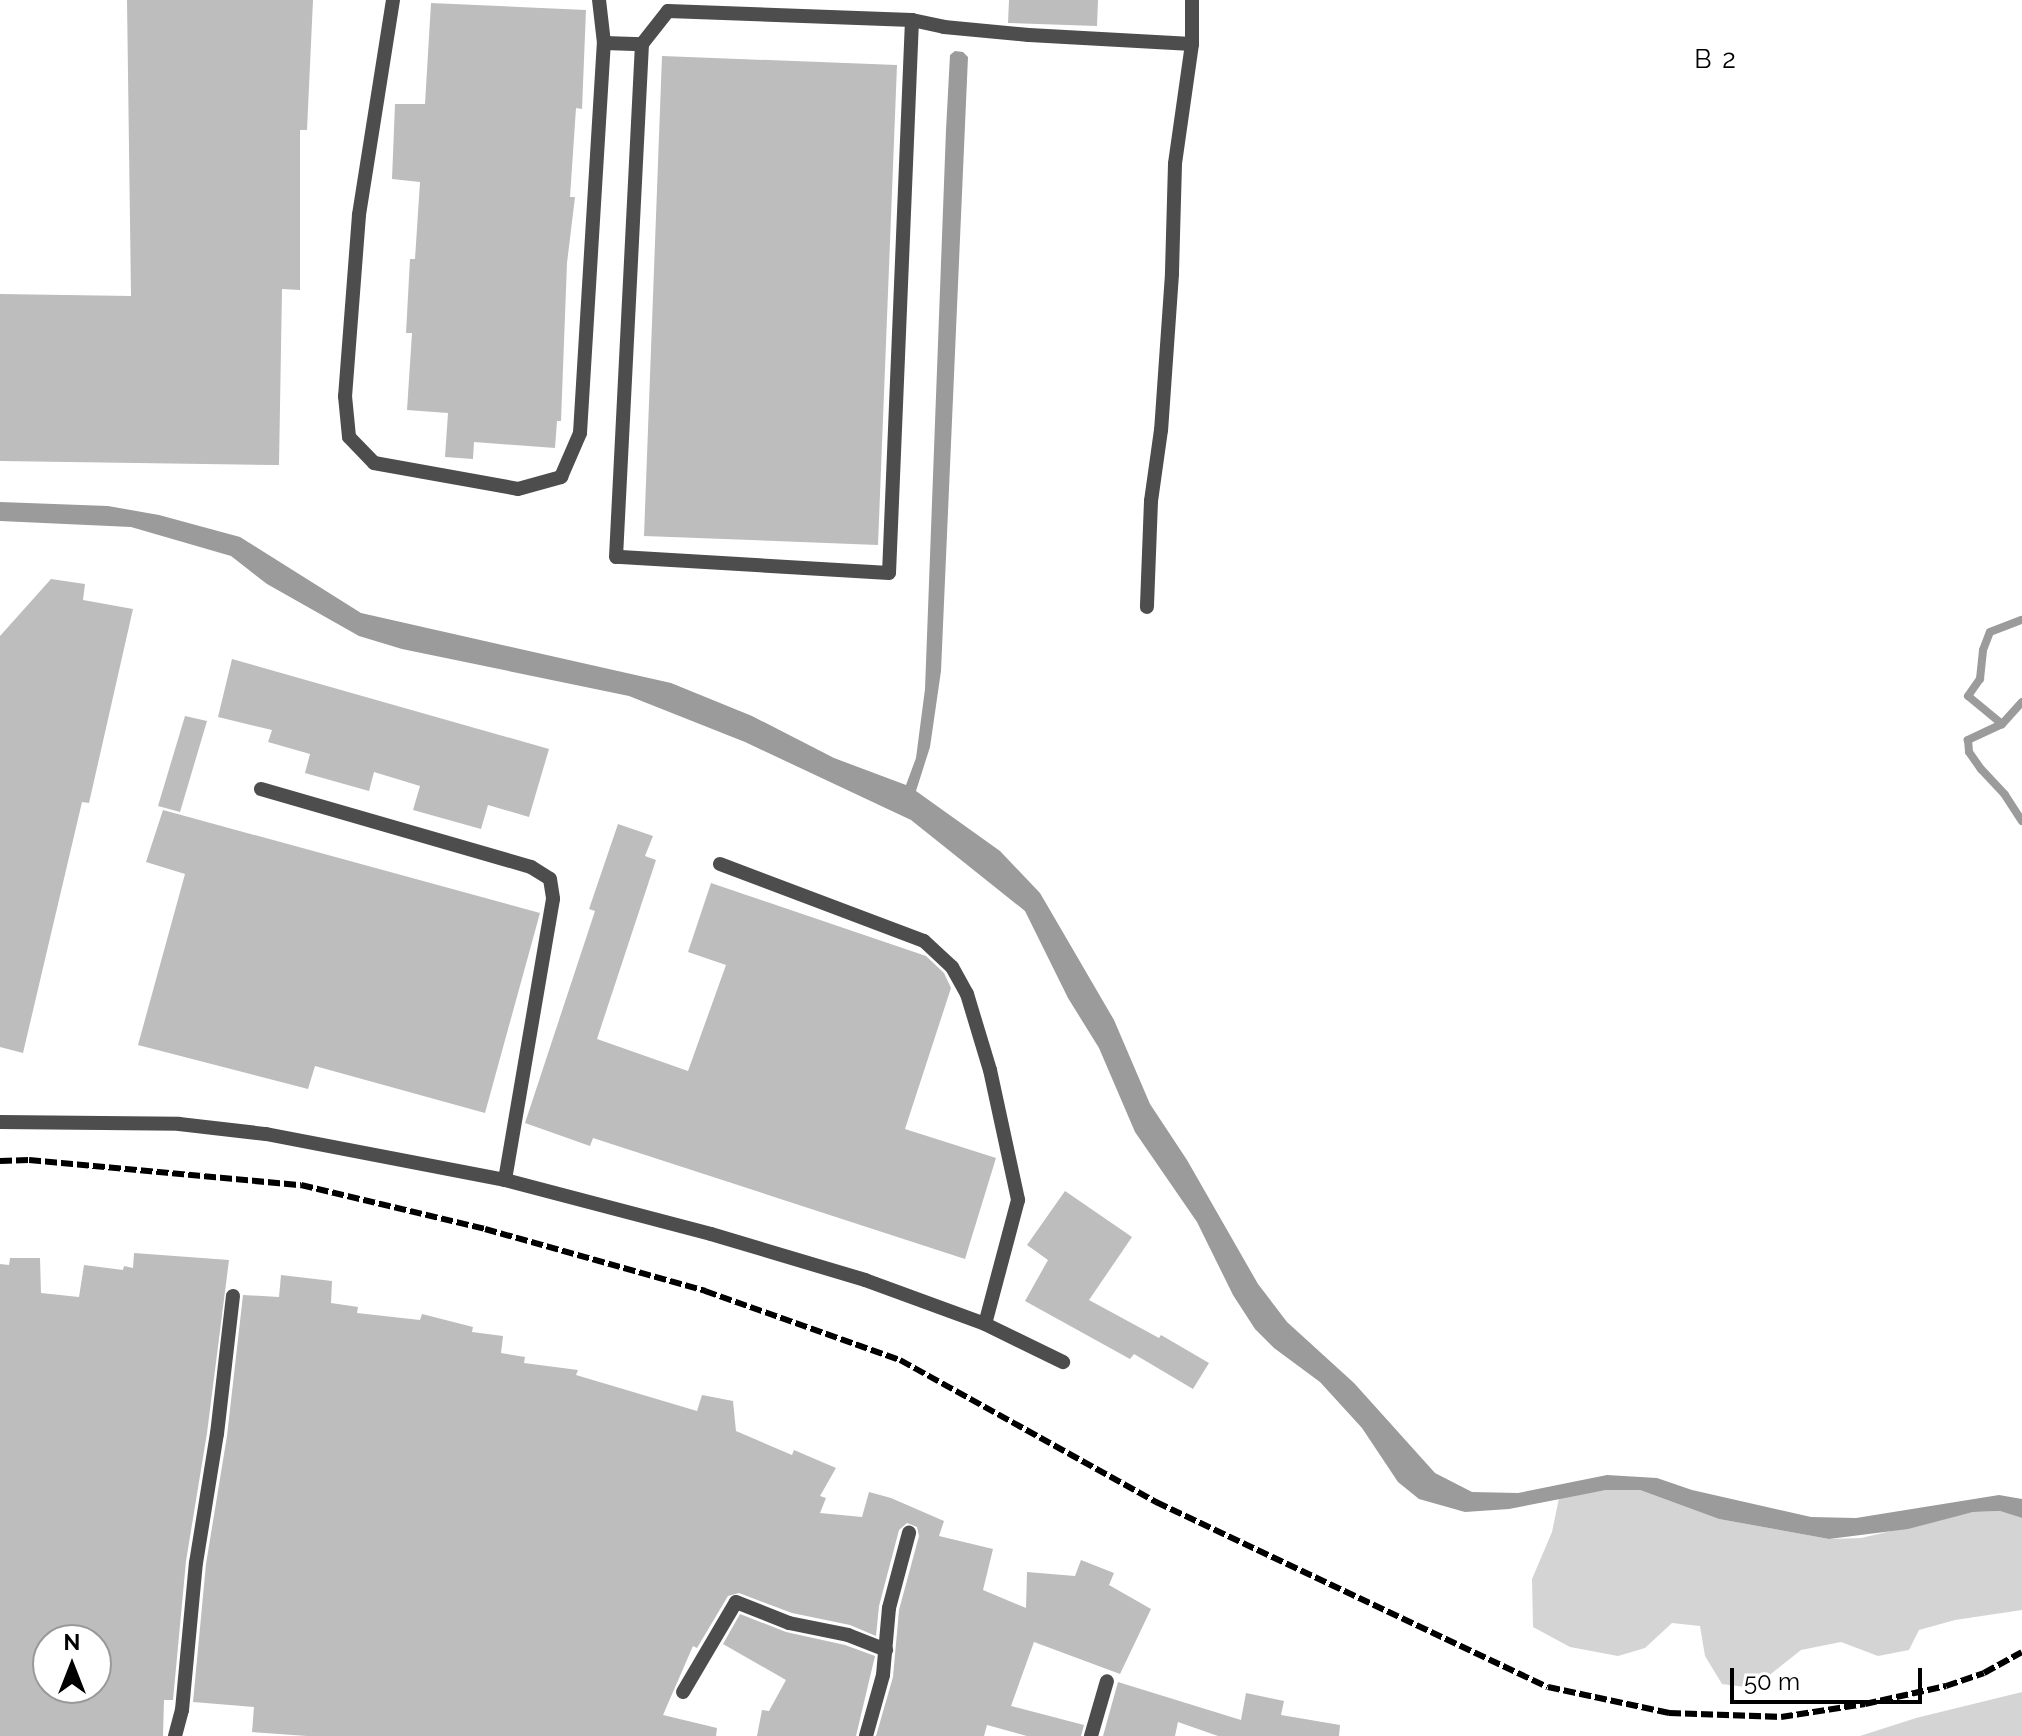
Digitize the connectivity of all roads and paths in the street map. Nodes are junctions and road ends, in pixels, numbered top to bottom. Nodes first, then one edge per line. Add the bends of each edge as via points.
1 (393, 0) edge
2 (599, 0) edge
3 (1192, 0) edge
4 (912, 20) junction
5 (604, 43) junction
6 (642, 44) junction
7 (1192, 44) junction
8 (1147, 607) dead end
9 (261, 789) dead end
10 (720, 864) dead end
11 (0, 1122) edge
12 (505, 1180) junction
13 (233, 1296) dead end
14 (985, 1324) junction
15 (1063, 1362) dead end
16 (909, 1533) dead end
17 (886, 1650) junction
18 (1107, 1681) dead end
19 (683, 1692) dead end
20 (175, 1736) edge
21 (866, 1736) edge
22 (1091, 1736) edge

1 - 5 street via 359,215 345,396 349,437 374,463 518,489 561,477 580,433
2 - 5 street
3 - 7 street
4 - 6 street via 668,11
4 - 6 street via 889,573 616,557
4 - 7 street via 1029,35
5 - 6 street
7 - 8 street via 1175,164
9 - 12 street via 531,867 550,879 553,899
10 - 14 street via 924,941 952,967 967,994 990,1070 1018,1200
11 - 12 street via 179,1124 237,1130
12 - 14 street via 753,1246
13 - 20 street
14 - 15 street
16 - 17 street via 889,1608
17 - 19 street via 736,1602
17 - 21 street
18 - 22 street

